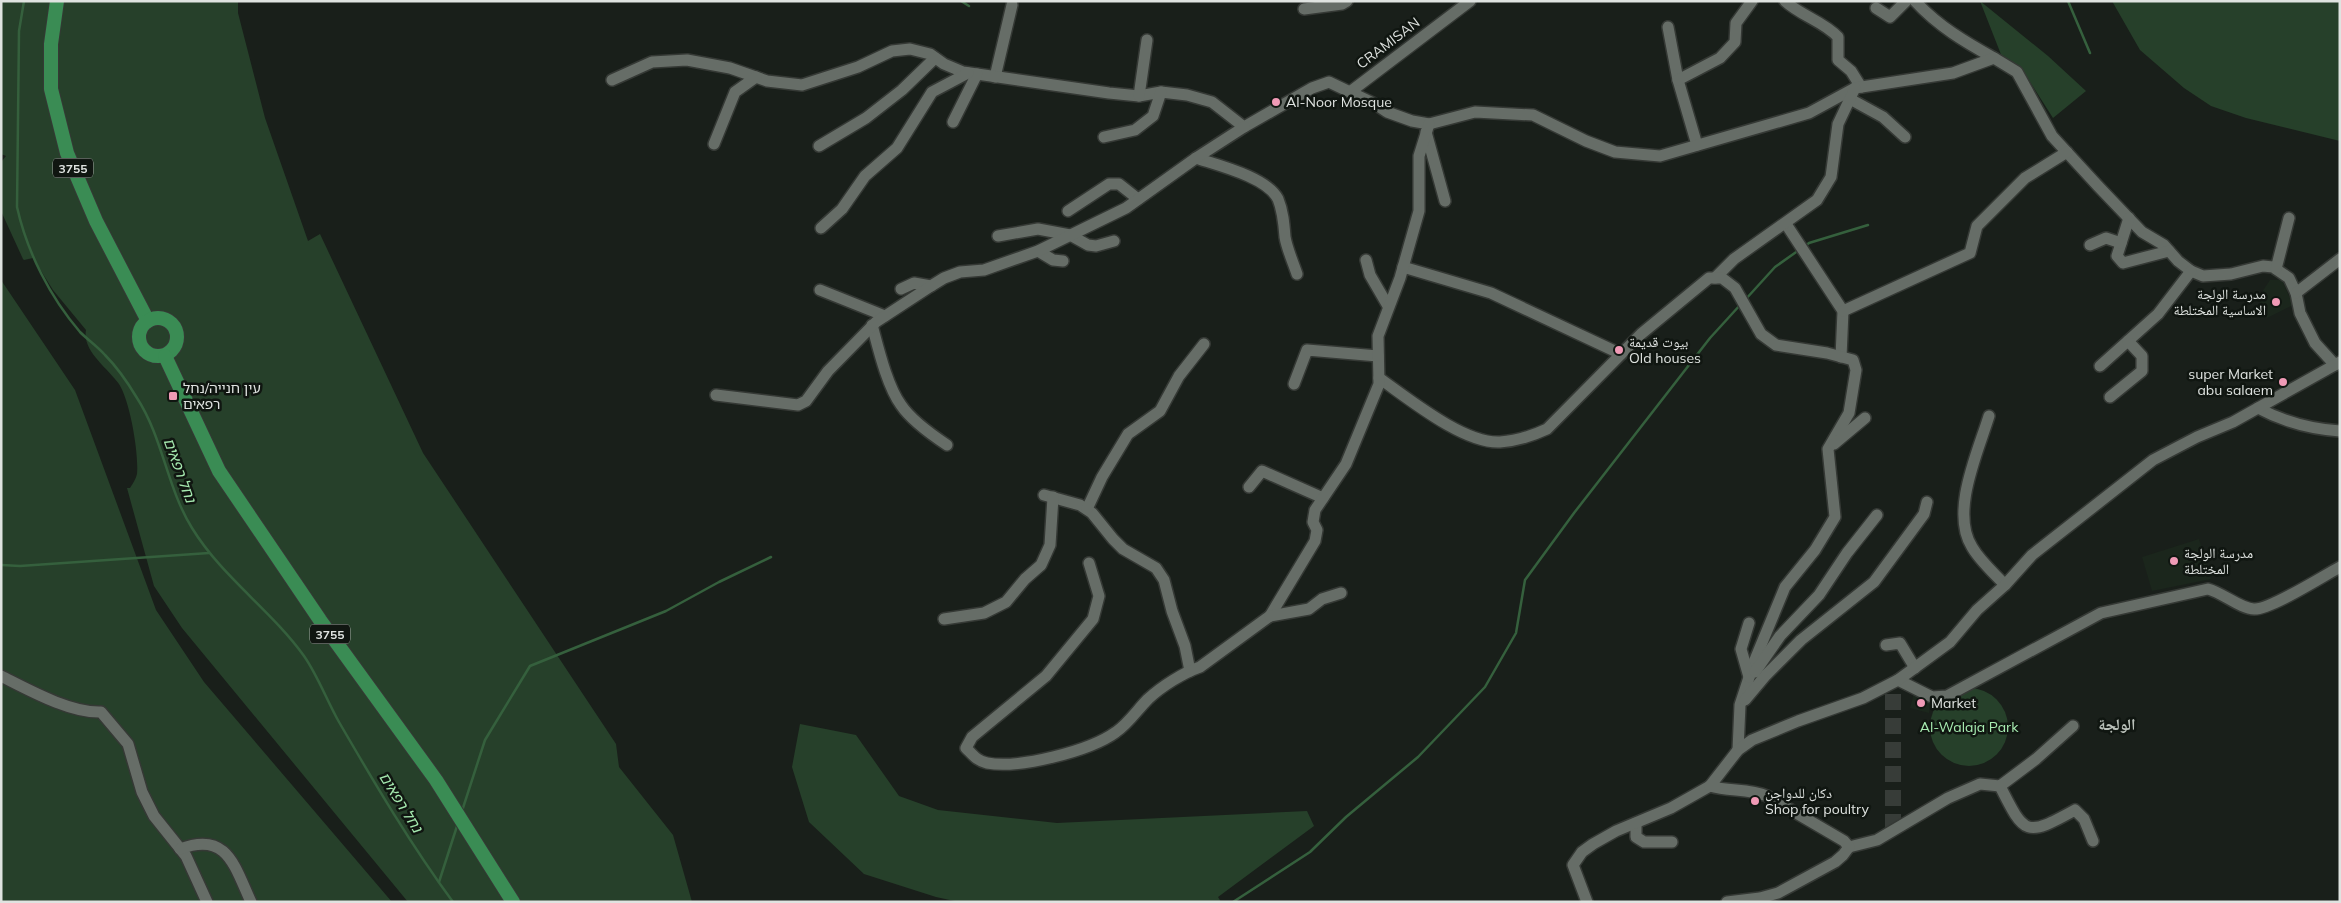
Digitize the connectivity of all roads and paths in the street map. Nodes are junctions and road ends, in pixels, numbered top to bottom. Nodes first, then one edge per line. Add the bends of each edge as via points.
1 (57, 1) edge
2 (1346, 1) edge
3 (1470, 1) edge
4 (1477, 1) edge
5 (1752, 1) edge
6 (1786, 1) edge
7 (1906, 1) edge
8 (1915, 1) edge
9 (1012, 5) dead end
10 (1876, 8) dead end
11 (1304, 9) dead end
12 (1461, 9) junction
13 (1668, 27) dead end
14 (1147, 40) dead end
15 (936, 58) junction
16 (1994, 58) junction
17 (972, 73) junction
18 (756, 77) junction
19 (995, 77) junction
20 (612, 80) dead end
21 (1678, 80) junction
22 (1161, 92) junction
23 (1350, 92) junction
24 (1855, 92) junction
25 (1138, 96) junction
26 (953, 122) dead end
27 (1244, 127) junction
28 (1427, 128) junction
29 (1104, 137) dead end
30 (1905, 137) dead end
31 (714, 144) dead end
32 (1697, 145) junction
33 (819, 146) dead end
34 (2067, 152) junction
35 (1196, 158) junction
36 (1138, 199) junction
37 (1445, 201) dead end
38 (1068, 211) dead end
39 (2129, 218) junction
40 (2289, 218) dead end
41 (1786, 224) junction
42 (821, 228) dead end
43 (1070, 235) junction
44 (998, 236) dead end
45 (1114, 240) dead end
46 (2121, 243) junction
47 (2090, 245) dead end
48 (1038, 251) junction
49 (2169, 251) junction
50 (2340, 259) edge
51 (1366, 260) dead end
52 (1064, 261) dead end
53 (1403, 266) junction
54 (2276, 269) junction
55 (2191, 271) junction
56 (1297, 274) dead end
57 (1716, 278) junction
58 (930, 286) junction
59 (901, 289) dead end
60 (820, 290) dead end
61 (2296, 293) junction
62 (1388, 306) junction
63 (1843, 311) junction
64 (885, 316) junction
65 (148, 321) junction
66 (872, 325) junction
67 (2128, 341) junction
68 (1204, 344) dead end
69 (1621, 354) junction
70 (165, 356) junction
71 (1378, 356) junction
72 (1841, 357) junction
73 (2337, 364) edge
74 (2100, 366) dead end
75 (1379, 378) junction
76 (1294, 384) dead end
77 (716, 395) dead end
78 (2110, 398) dead end
79 (2258, 408) junction
80 (1989, 416) dead end
81 (1866, 418) dead end
82 (2340, 432) edge
83 (948, 445) dead end
84 (1828, 449) junction
85 (1249, 487) dead end
86 (1323, 498) junction
87 (1927, 502) dead end
88 (1087, 509) junction
89 (1877, 515) dead end
90 (1089, 563) dead end
91 (2340, 566) edge
92 (2006, 585) junction
93 (1341, 593) dead end
94 (1270, 616) junction
95 (944, 619) dead end
96 (1748, 624) dead end
97 (1886, 645) dead end
98 (1915, 668) junction
99 (1190, 671) junction
100 (1, 676) edge
101 (1749, 679) junction
102 (1898, 680) junction
103 (1740, 705) junction
104 (2073, 726) dead end
105 (1738, 750) junction
106 (1710, 786) junction
107 (2000, 786) junction
108 (1636, 822) junction
109 (2093, 841) dead end
110 (1672, 842) dead end
111 (1849, 847) junction
112 (180, 849) junction
113 (1766, 899) edge
114 (207, 902) edge
115 (251, 902) edge
116 (513, 902) edge
117 (1587, 902) edge
118 (1727, 902) edge

1 - 65 main road, 3755 via 51,44 51,89 67,153 96,221
2 - 11 street
3 - 12 street, CRAMISAN
4 - 12 street
5 - 21 street via 1736,23 1735,42 1720,58
6 - 24 street via 1792,8 1830,27 1838,37 1838,60 1851,71
7 - 10 street via 1890,17
8 - 16 street via 1931,18 1964,42
9 - 19 street
12 - 23 street, CRAMISAN
13 - 21 street
14 - 25 street
15 - 17 street
15 - 18 street via 910,49 892,51 858,68 802,84
15 - 33 street via 866,118
16 - 24 street via 1953,72
16 - 34 street via 2017,72 2052,136
17 - 19 street
17 - 26 street
17 - 42 street via 932,92 897,148 865,176 842,209
18 - 20 street via 730,68 687,60 652,62
18 - 31 street via 735,92
19 - 25 street
21 - 32 street
22 - 25 street
22 - 27 street via 1212,102
22 - 29 street via 1153,116 1135,130
23 - 27 street via 1329,82 1312,88
23 - 28 street
24 - 30 street
24 - 32 street via 1809,113
24 - 41 street via 1838,124 1831,177 1817,200
27 - 35 street
28 - 32 street via 1474,112 1533,115 1615,152 1660,156
28 - 37 street
28 - 53 street via 1419,156 1419,211
34 - 39 street
34 - 63 street via 2024,178 1977,226 1970,253
35 - 36 street
35 - 56 street via 1227,167 1277,197 1285,238
36 - 38 street via 1119,184 1109,184
36 - 43 street
39 - 46 street
39 - 49 street via 2142,232
40 - 54 street
41 - 57 street via 1734,260
41 - 63 street
43 - 44 street via 1038,230
43 - 45 street via 1096,246
43 - 48 street
46 - 47 street via 2106,238
46 - 49 street via 2117,256 2123,263
48 - 52 street via 1052,260
48 - 58 street via 984,270 960,272
49 - 55 street
50 - 61 street
51 - 62 street via 1370,276
53 - 62 street
53 - 69 street via 1491,293
54 - 55 street via 2263,266 2231,274 2203,276
54 - 61 street via 2289,278
55 - 67 street via 2158,314
57 - 69 street via 1709,278
57 - 72 street via 1722,278 1735,288 1761,334 1776,345
58 - 59 street via 914,283
58 - 64 street
60 - 64 street
61 - 73 street via 2300,313 2315,343
62 - 71 street via 1378,336
63 - 72 street
64 - 66 street
65 - 70 main road via 140,329 140,345 148,354
65 - 70 main road via 165,319 177,332 174,349
66 - 77 street via 828,371 806,401 798,405
66 - 83 street via 880,358 900,405
67 - 74 street
67 - 78 street via 2142,356 2142,371
68 - 88 street via 1179,376 1160,411 1128,434
69 - 75 street via 1547,429 1531,437 1498,442 1458,432
70 - 116 main road, 3755 via 219,471 320,620 436,780
71 - 75 street
71 - 76 street via 1307,350
72 - 84 street via 1853,360 1856,370 1849,413
73 - 79 street
75 - 86 street via 1346,464
79 - 82 street via 2314,429
79 - 92 street via 2153,460 2032,555
80 - 92 street via 1963,503 1964,526 1971,546
81 - 84 street
84 - 101 street via 1836,517 1816,550 1785,587
85 - 86 street via 1262,471
86 - 94 street via 1314,516 1317,530 1314,541
87 - 103 street via 1924,514 1874,582 1801,640
88 - 95 street via 1049,496 1050,545 1041,565 1006,602 984,613
88 - 99 street via 1112,540 1156,568 1164,580
89 - 101 street via 1819,595 1780,636
90 - 99 street via 1099,596 1093,619 1046,676 972,737 966,748 977,760 988,764 1028,762 1078,751 1116,732 1150,698
91 - 102 street via 2255,610 2208,589 2101,614 1947,696 1932,697
92 - 98 street via 1950,642
93 - 94 street via 1322,599 1309,609
94 - 99 street
96 - 101 street via 1741,649
97 - 98 street via 1900,643
98 - 102 street
100 - 112 street via 71,707 101,712 128,744 142,792 154,816
101 - 103 street
102 - 105 street via 1864,698 1763,734
103 - 105 street
104 - 107 street
105 - 106 street
106 - 108 street via 1671,808
106 - 111 street via 1755,791 1767,796
107 - 109 street via 2016,818 2029,828 2042,828 2075,810 2084,819
107 - 111 street via 1980,784 1948,798 1877,840
108 - 110 street via 1636,836 1644,842
108 - 117 street via 1592,844 1573,865
111 - 113 street via 1835,862
112 - 114 street
112 - 115 street via 204,843 213,844 225,852
113 - 118 street

